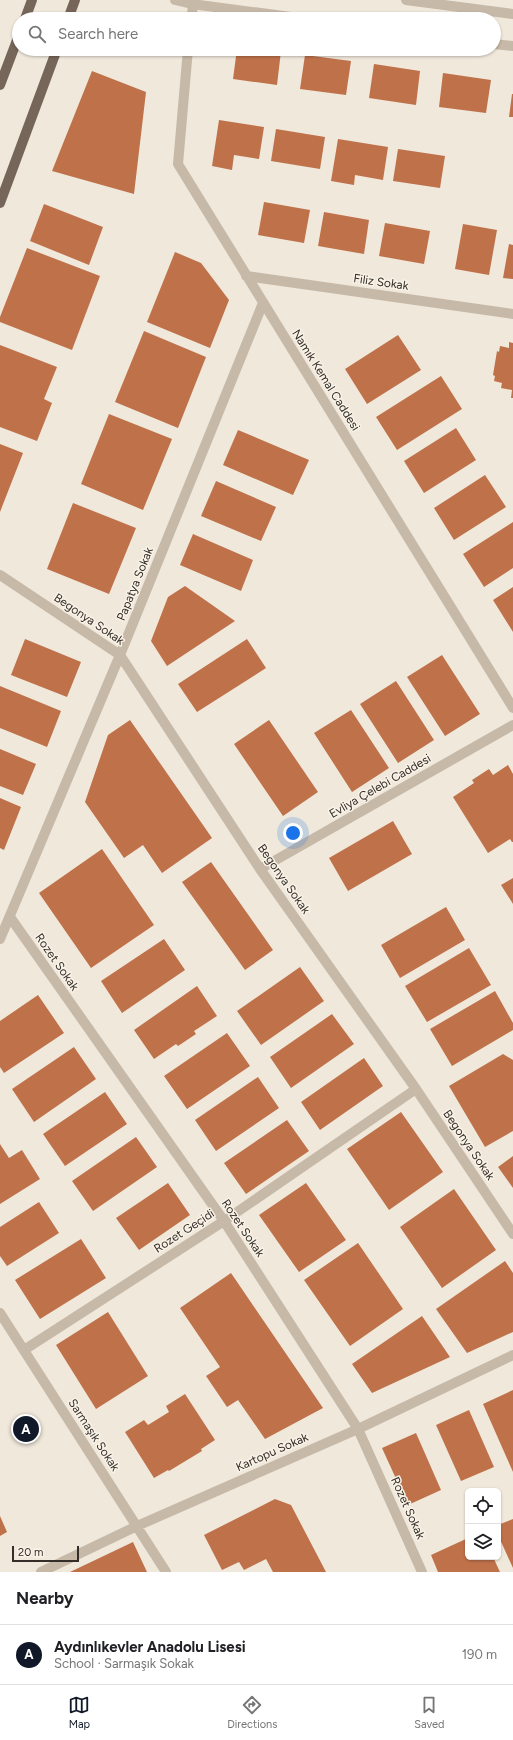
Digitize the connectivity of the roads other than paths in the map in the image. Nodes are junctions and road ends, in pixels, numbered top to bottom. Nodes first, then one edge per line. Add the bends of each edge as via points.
1 (32, 0) edge
2 (75, 0) edge
3 (175, 0) edge
4 (406, 0) edge
5 (193, 2) edge
6 (28, 12) edge
7 (71, 12) edge
8 (192, 12) edge
9 (259, 12) edge
10 (498, 12) edge
11 (501, 12) edge
12 (513, 14) edge
13 (501, 45) edge
14 (513, 46) edge
15 (12, 53) edge
16 (54, 56) edge
17 (187, 56) edge
18 (0, 85) edge
19 (0, 203) edge
20 (246, 276) junction
21 (263, 303) junction
22 (513, 314) edge
23 (0, 575) edge
24 (120, 655) junction
25 (513, 708) edge
26 (513, 725) edge
27 (260, 869) junction
28 (10, 917) junction
29 (0, 939) edge
30 (416, 1089) junction
31 (224, 1221) junction
32 (513, 1234) edge
33 (0, 1313) edge
34 (24, 1350) junction
35 (513, 1355) edge
36 (358, 1428) junction
37 (137, 1526) junction
38 (41, 1572) edge
39 (166, 1572) edge
40 (422, 1572) edge

1 - 6 main road
2 - 7 main road
3 - 5 street
4 - 10 street
5 - 8 street
5 - 9 street
11 - 12 street
13 - 14 street
15 - 18 main road
16 - 19 main road
17 - 20 street, Namık Kemal Caddesi via 178,164
20 - 21 street, Namık Kemal Caddesi
20 - 22 street, Filiz Sokak
21 - 24 street, Papatya Sokak
21 - 25 street, Namık Kemal Caddesi
23 - 24 street, Begonya Sokak
24 - 27 street, Begonya Sokak
24 - 28 street, Papatya Sokak
26 - 27 street, Evliya Çelebi Caddesi
27 - 30 street, Begonya Sokak
28 - 29 street, Papatya Sokak
28 - 31 street, Rozet Sokak
30 - 31 street, Rozet Geçidi
30 - 32 street, Begonya Sokak
31 - 34 street, Rozet Geçidi
31 - 36 street, Rozet Sokak
33 - 34 street, Sarmaşık Sokak
34 - 37 street, Sarmaşık Sokak
35 - 36 street, Kartopu Sokak
36 - 37 street, Kartopu Sokak
36 - 40 street, Rozet Sokak
37 - 38 street, Kartopu Sokak
37 - 39 street, Sarmaşık Sokak

